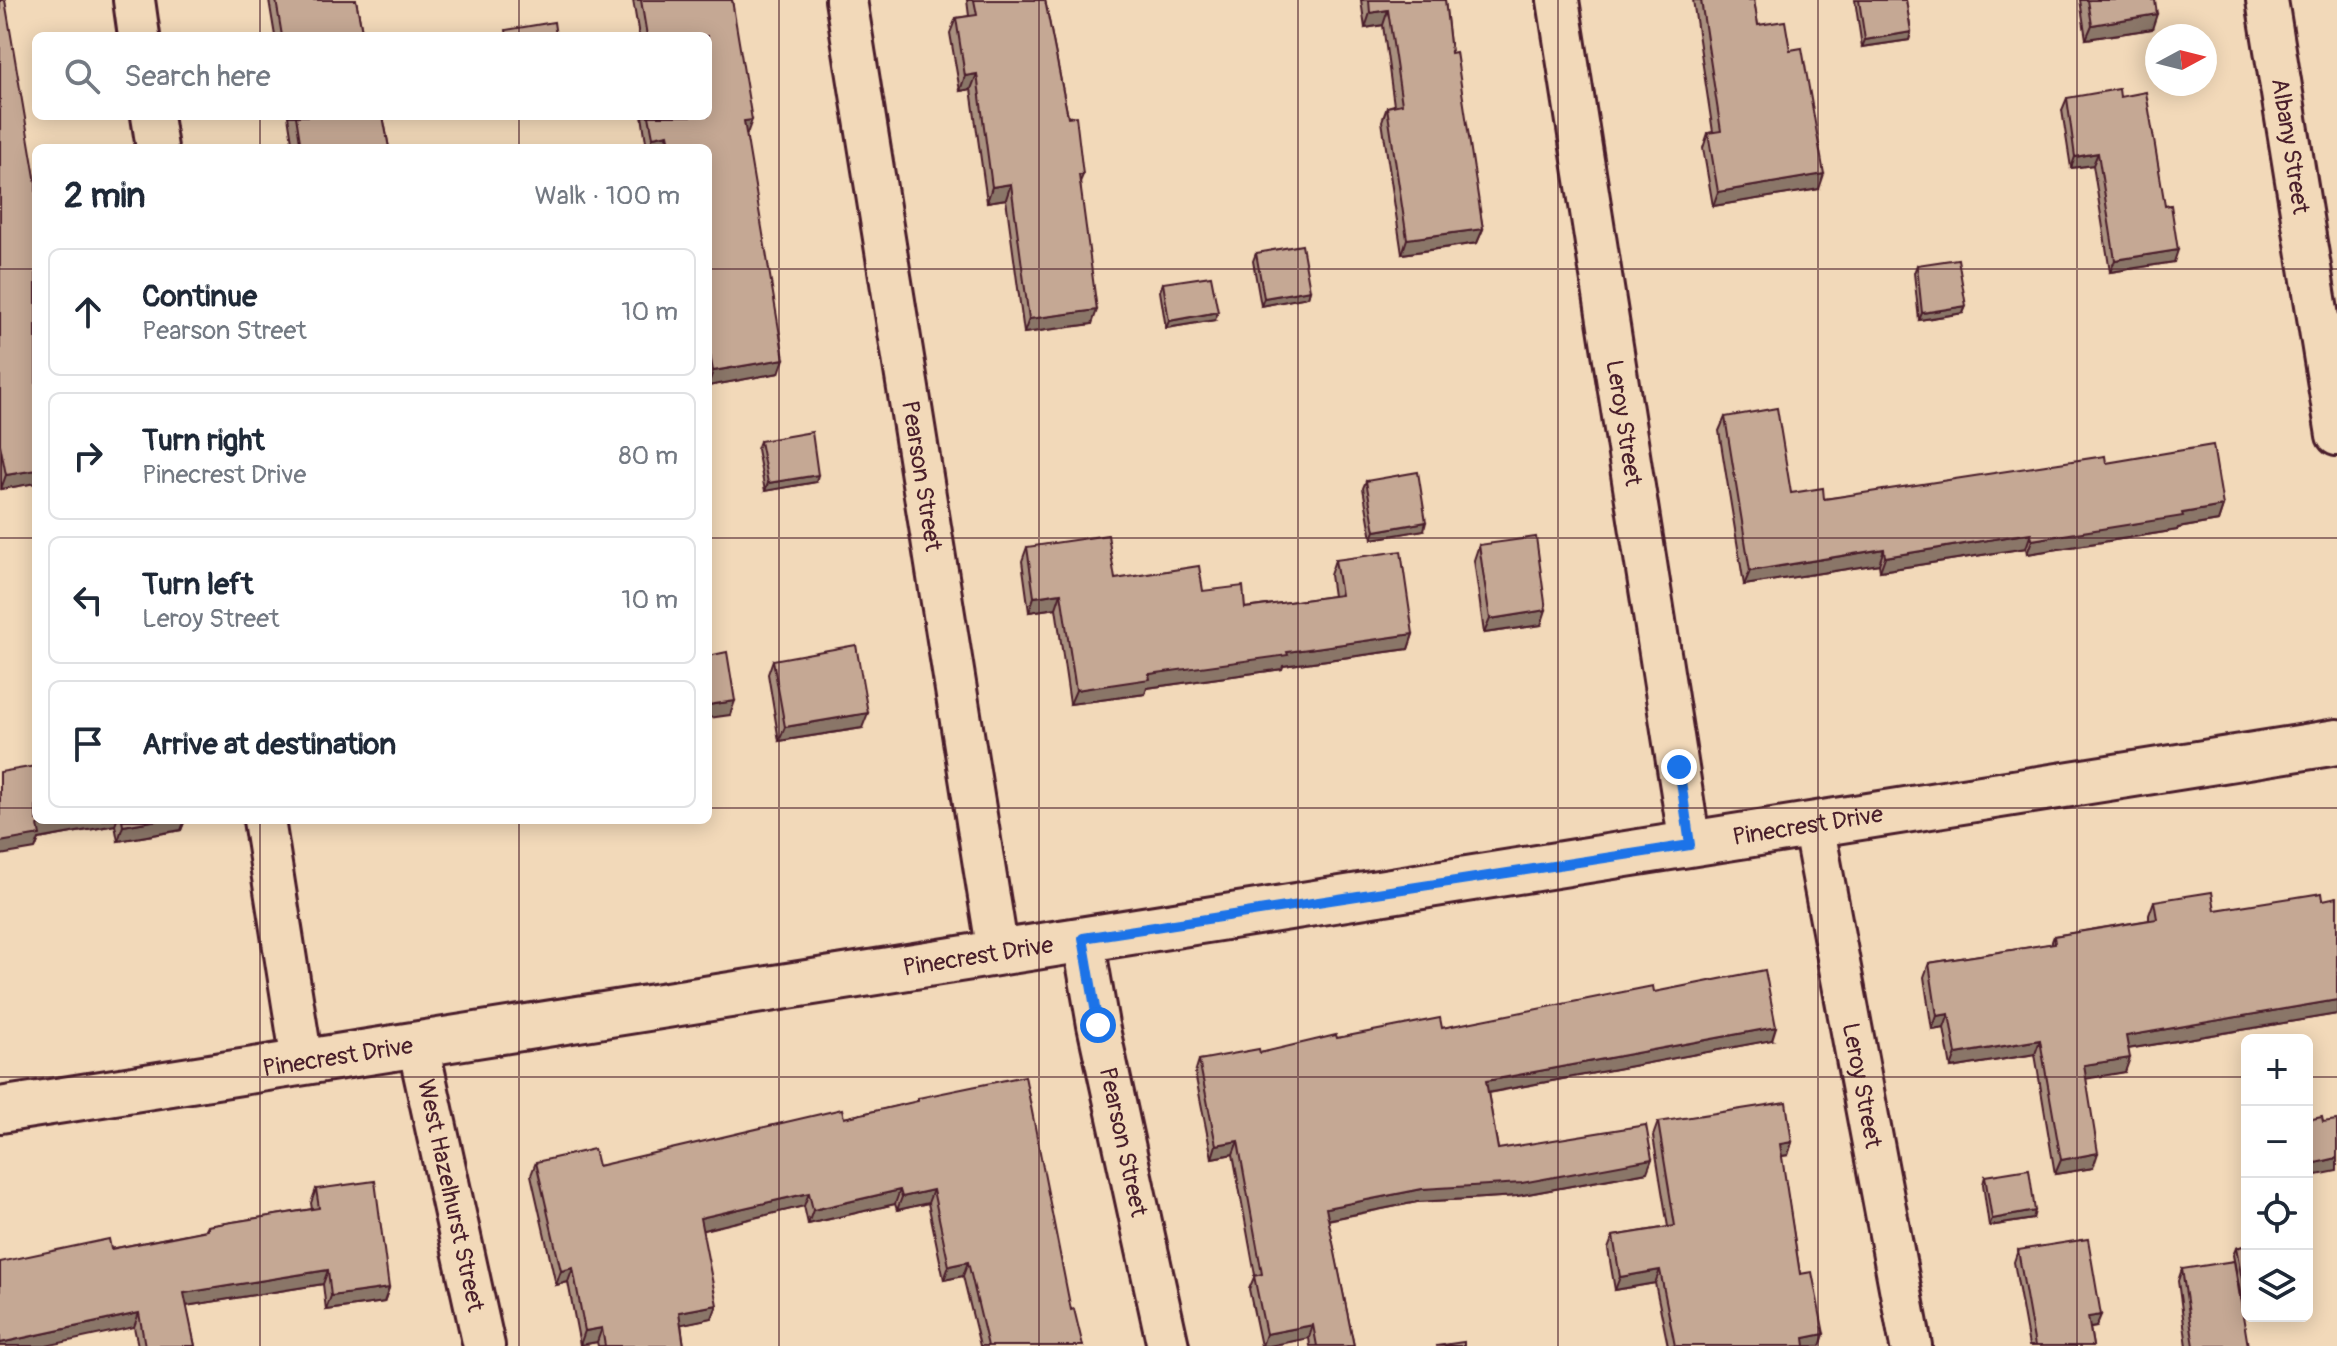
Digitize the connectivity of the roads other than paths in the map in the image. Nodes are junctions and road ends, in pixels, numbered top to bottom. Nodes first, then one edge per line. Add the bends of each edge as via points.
1 (134, 0) edge
2 (846, 0) edge
3 (1558, 0) edge
4 (2267, 0) edge
5 (138, 32) edge
6 (153, 120) edge
7 (156, 144) edge
8 (2337, 435) edge
9 (2337, 742) edge
10 (265, 824) edge
11 (1813, 824) junction
12 (1690, 845) junction
13 (1083, 938) junction
14 (998, 953) junction
15 (418, 1045) junction
16 (302, 1062) junction
17 (0, 1110) edge
18 (484, 1346) edge
19 (1168, 1346) edge
20 (1911, 1346) edge

1 - 5 street
2 - 14 street, Pearson Street
3 - 12 street, Leroy Street
4 - 8 street, Albany Street
6 - 7 street
9 - 11 street, Pinecrest Drive
10 - 16 street
11 - 12 street, Pinecrest Drive
11 - 20 street, Leroy Street
12 - 13 street, Pinecrest Drive
13 - 14 street, Pinecrest Drive
13 - 19 street, Pearson Street
14 - 15 street, Pinecrest Drive
15 - 16 street, Pinecrest Drive
15 - 18 street, West Hazelhurst Street
16 - 17 street, Pinecrest Drive

